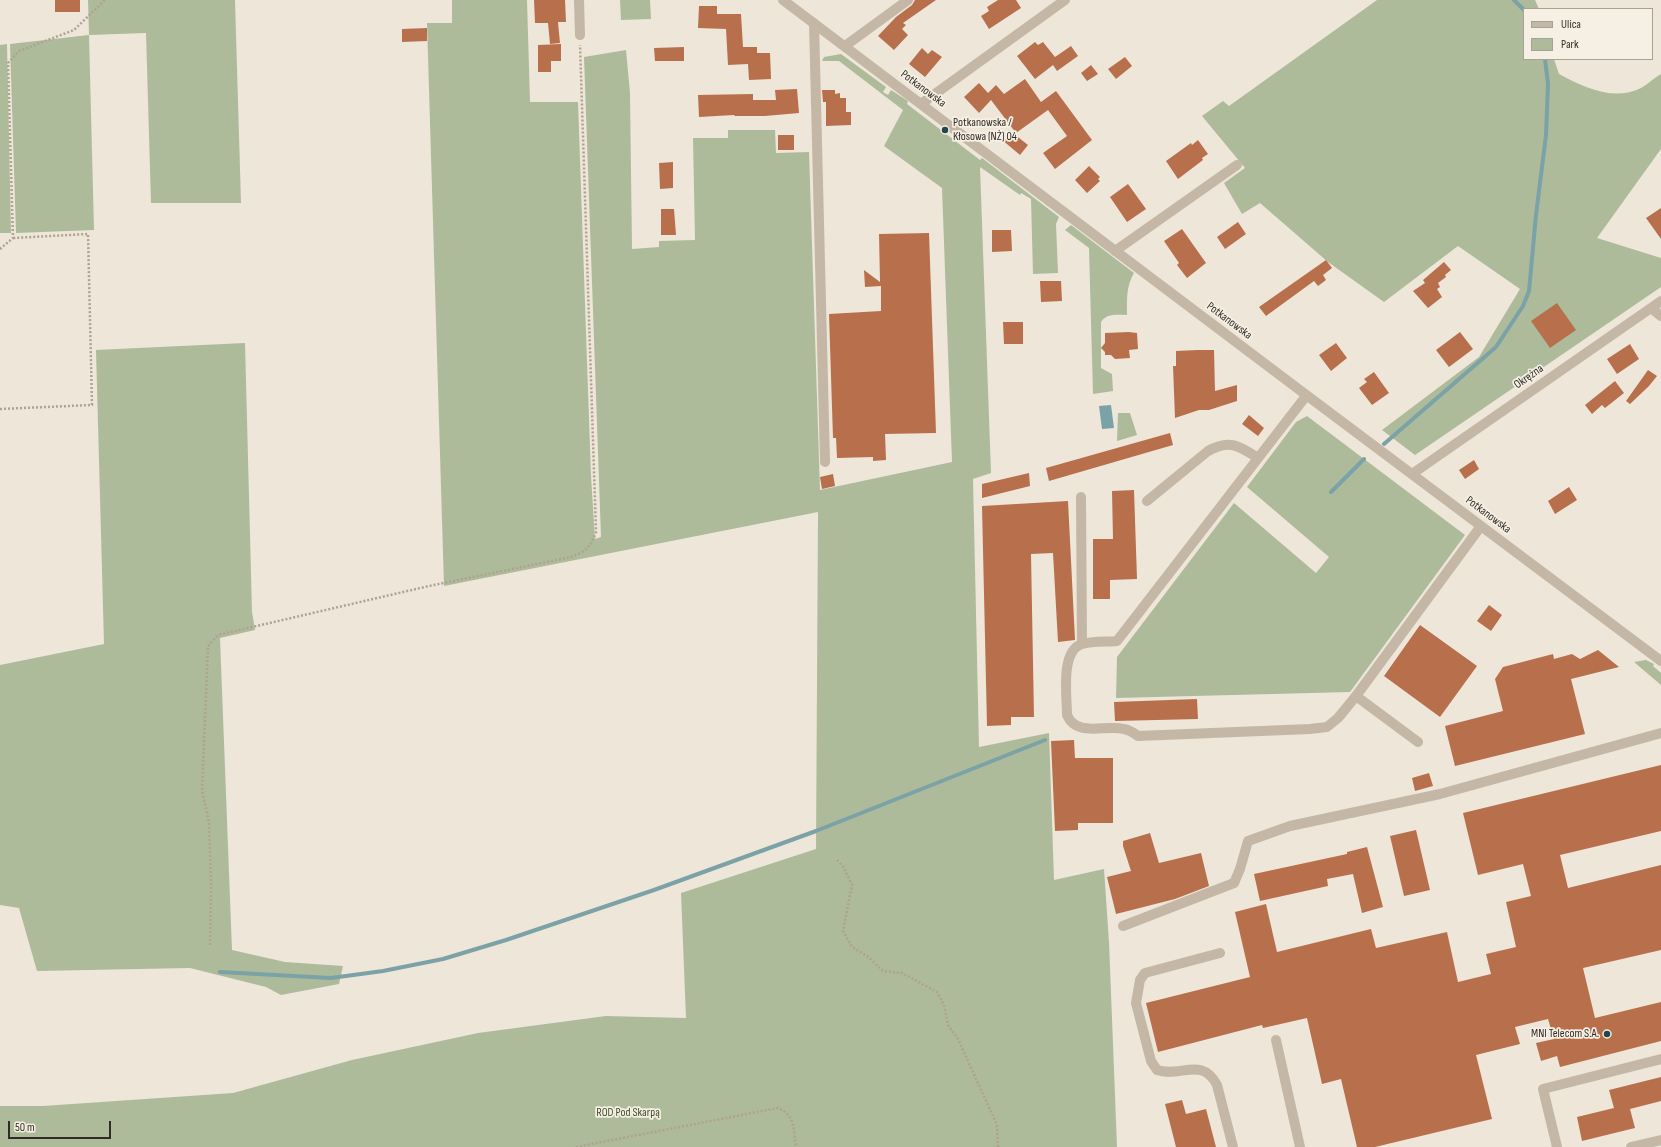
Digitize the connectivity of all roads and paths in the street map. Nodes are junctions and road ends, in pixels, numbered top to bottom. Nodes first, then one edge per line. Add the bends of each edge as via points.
1 (105, 0) edge
2 (579, 0) edge
3 (783, 0) edge
4 (908, 0) edge
5 (1065, 0) edge
6 (814, 23) junction
7 (580, 35) joint
8 (845, 46) junction
9 (921, 104) junction
10 (1237, 165) dead end
11 (13, 238) junction
12 (0, 249) edge
13 (1115, 251) junction
14 (1661, 301) edge
15 (1651, 308) junction
16 (1661, 316) edge
17 (1306, 396) junction
18 (0, 409) edge
19 (1258, 458) junction
20 (825, 462) dead end
21 (1412, 474) junction
22 (1081, 497) dead end
23 (1147, 501) dead end
24 (1481, 526) junction
25 (1082, 644) junction
26 (1661, 661) edge
27 (1356, 696) junction
28 (1661, 733) edge
29 (1418, 742) dead end
30 (837, 860) dead end
31 (1123, 926) dead end
32 (210, 945) dead end
33 (1220, 953) dead end
34 (1276, 1040) dead end
35 (1661, 1059) edge
36 (1661, 1140) edge
37 (1645, 1145) edge
38 (576, 1147) edge
39 (796, 1147) edge
40 (998, 1147) edge
41 (1233, 1147) edge
42 (1300, 1147) edge
43 (1557, 1147) edge
44 (1631, 1147) edge

1 - 11 path via 74,30 19,51 8,64
2 - 7 street
3 - 6 street, Potkanowska
4 - 8 street
5 - 9 street
6 - 8 street, Potkanowska
6 - 20 street
7 - 32 path via 596,532 593,542 586,550 571,557 429,586 218,635 208,646 202,790 209,822
8 - 9 street, Potkanowska
9 - 13 street, Potkanowska
10 - 13 street
11 - 12 path
11 - 18 path via 88,234 92,405
13 - 17 street, Potkanowska
14 - 15 street, Okrężna
15 - 16 street
15 - 21 street, Okrężna
17 - 19 street
17 - 21 street, Potkanowska
19 - 23 street via 1239,446 1217,446 1208,450
19 - 25 street via 1117,640
21 - 24 street, Potkanowska
22 - 25 street
24 - 26 street, Potkanowska
24 - 27 street
25 - 27 street via 1071,651 1067,662 1066,715 1070,723 1080,727 1124,728 1138,736 1310,729 1327,727
27 - 29 street
28 - 31 street via 1440,794 1290,826 1248,841 1234,883
30 - 40 path via 843,866 852,885 843,931 852,947 867,956 883,971 902,974 937,992 944,1005 948,1025 958,1039 997,1125
33 - 41 street via 1145,973 1140,980 1136,1003 1151,1061 1157,1070 1170,1072 1196,1069 1214,1079
34 - 42 street
35 - 43 street via 1542,1089
36 - 37 street
37 - 44 street
38 - 39 path via 778,1108 786,1111 791,1118

